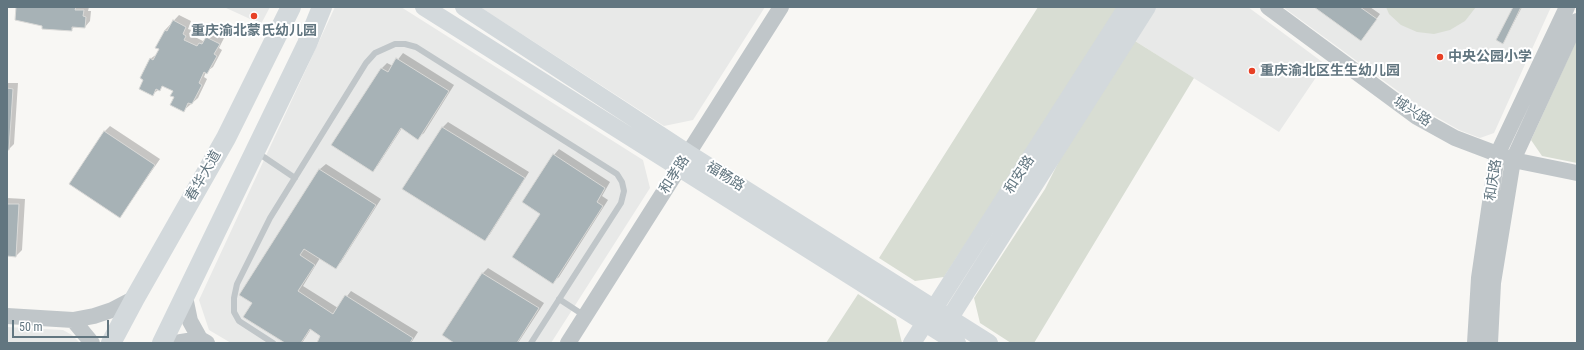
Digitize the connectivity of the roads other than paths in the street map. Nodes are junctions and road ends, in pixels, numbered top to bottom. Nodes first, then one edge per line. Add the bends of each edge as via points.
1 (291, 7) edge
2 (322, 7) edge
3 (424, 7) edge
4 (464, 7) edge
5 (781, 7) edge
6 (1127, 7) edge
7 (1147, 7) edge
8 (1268, 7) edge
9 (1567, 7) edge
10 (1577, 21) edge
11 (255, 151) junction
12 (1497, 155) junction
13 (1513, 160) junction
14 (684, 161) junction
15 (1577, 173) edge
16 (295, 178) junction
17 (185, 297) junction
18 (135, 298) junction
19 (559, 299) junction
20 (7, 316) edge
21 (585, 316) junction
22 (930, 316) junction
23 (73, 320) junction
24 (942, 331) edge
25 (203, 341) edge
26 (92, 343) edge
27 (111, 343) edge
28 (162, 343) edge
29 (175, 343) edge
30 (273, 343) edge
31 (530, 343) edge
32 (568, 343) edge
33 (912, 343) edge
34 (957, 343) edge
35 (989, 343) edge
36 (1475, 343) edge
37 (1490, 343) edge

1 - 18 main road, 春华大道 via 226,138
2 - 11 main road
3 - 14 main road, 福畅路
4 - 14 main road, 福畅路
5 - 14 street, 和孝路
6 - 22 main road, 和安路
7 - 24 main road, 和安路
8 - 12 street, 城兴路 via 1417,117 1455,138
9 - 12 street, 和庆路
10 - 13 street, 和庆路
11 - 16 lane
11 - 17 main road
12 - 13 street, 城兴路
12 - 36 street, 和庆路 via 1479,278
13 - 15 street, 城兴路
13 - 37 street, 和庆路 via 1493,283
14 - 21 street, 和孝路
14 - 22 main road, 福畅路
16 - 19 lane via 366,63 375,53 395,44 416,47 616,174 622,182 624,191 621,203
16 - 30 lane via 270,218 238,284 234,298 234,312 239,322
17 - 25 street via 190,321
17 - 28 main road
18 - 23 street via 112,310
18 - 27 main road, 春华大道
19 - 21 lane
19 - 31 lane
20 - 23 street
21 - 32 street, 和孝路
22 - 24 main road, 福畅路
22 - 33 main road, 和安路
23 - 26 street
24 - 34 main road, 福畅路
24 - 35 main road, 福畅路
25 - 29 street

